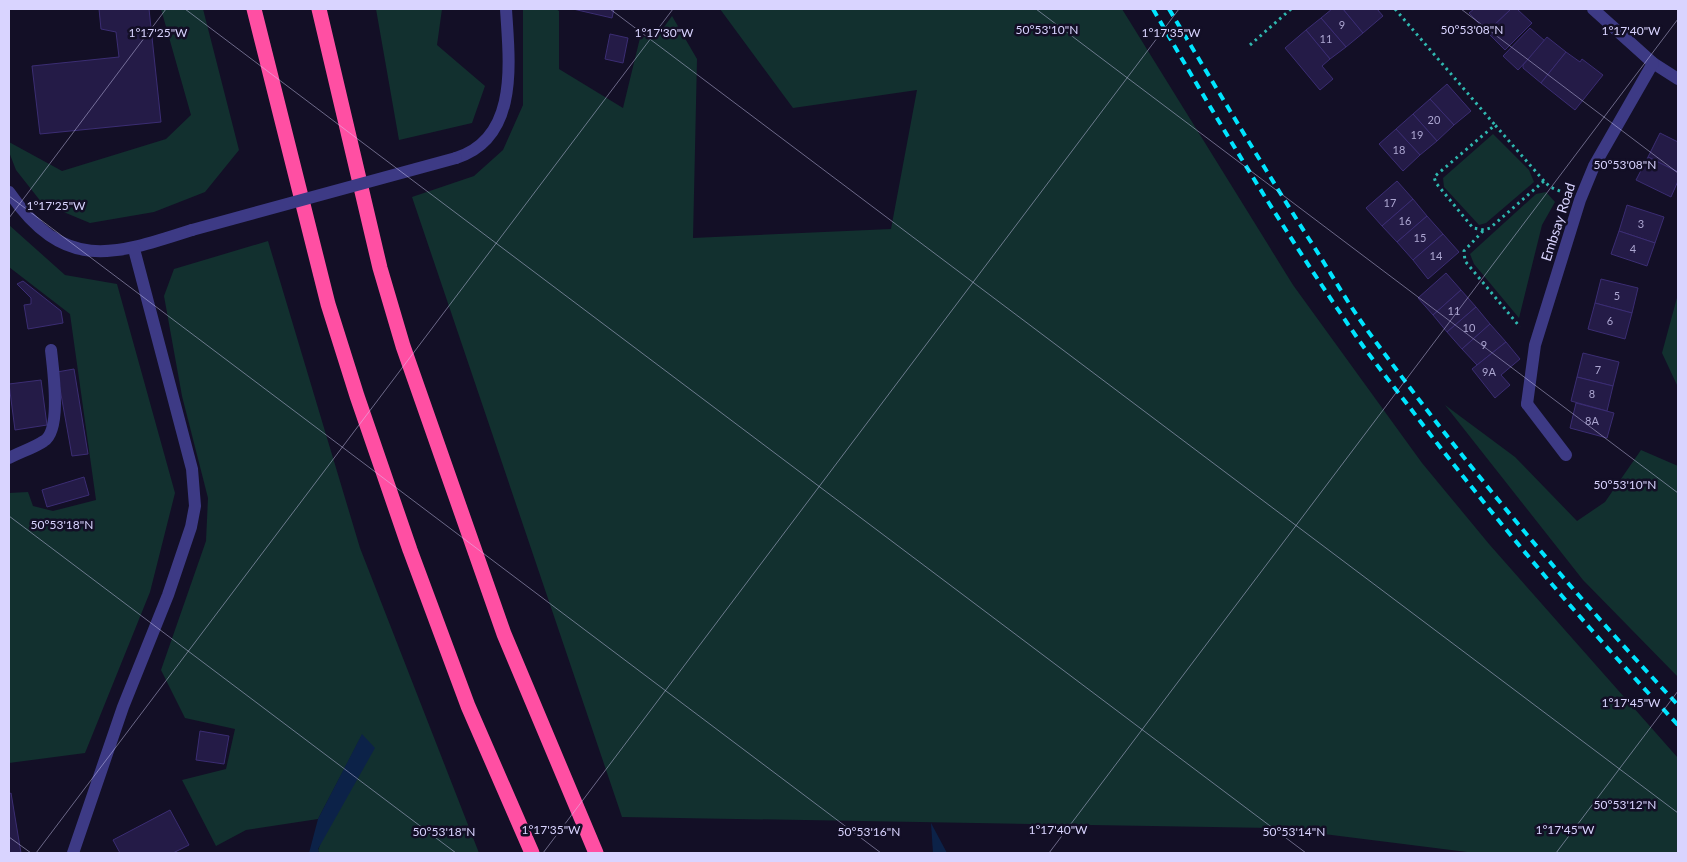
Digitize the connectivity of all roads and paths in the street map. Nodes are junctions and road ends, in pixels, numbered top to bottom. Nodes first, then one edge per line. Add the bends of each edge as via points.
1 (254, 9) edge
2 (319, 9) edge
3 (506, 9) edge
4 (1291, 9) edge
5 (1395, 9) edge
6 (1593, 9) edge
7 (1250, 45) dead end
8 (1653, 63) junction
9 (1678, 79) edge
10 (1495, 125) junction
11 (1544, 181) junction
12 (9, 192) edge
13 (1580, 200) junction
14 (1484, 230) junction
15 (134, 249) junction
16 (1535, 345) junction
17 (51, 350) dead end
18 (1566, 455) dead end
19 (9, 458) edge
20 (74, 853) edge
21 (532, 853) edge
22 (596, 853) edge

1 - 21 highway via 328,304 357,396 468,706
2 - 22 highway via 380,268 403,346 504,634
3 - 15 street, bridge via 510,79 502,113 480,146 456,158 192,230
4 - 7 path
5 - 10 path
6 - 8 street
8 - 9 street
8 - 13 street, Embsay Road via 1594,166
10 - 11 path
10 - 14 path via 1434,176 1436,183 1473,228
11 - 13 path via 1550,187
11 - 14 path
12 - 15 street via 33,221 66,245 103,252
13 - 16 street, Embsay Road
14 - 16 path via 1464,251 1465,260
15 - 20 street via 192,469 195,506 179,563 123,707
16 - 18 street, Embsay Road via 1527,404
17 - 19 street via 56,385 54,426 46,441

